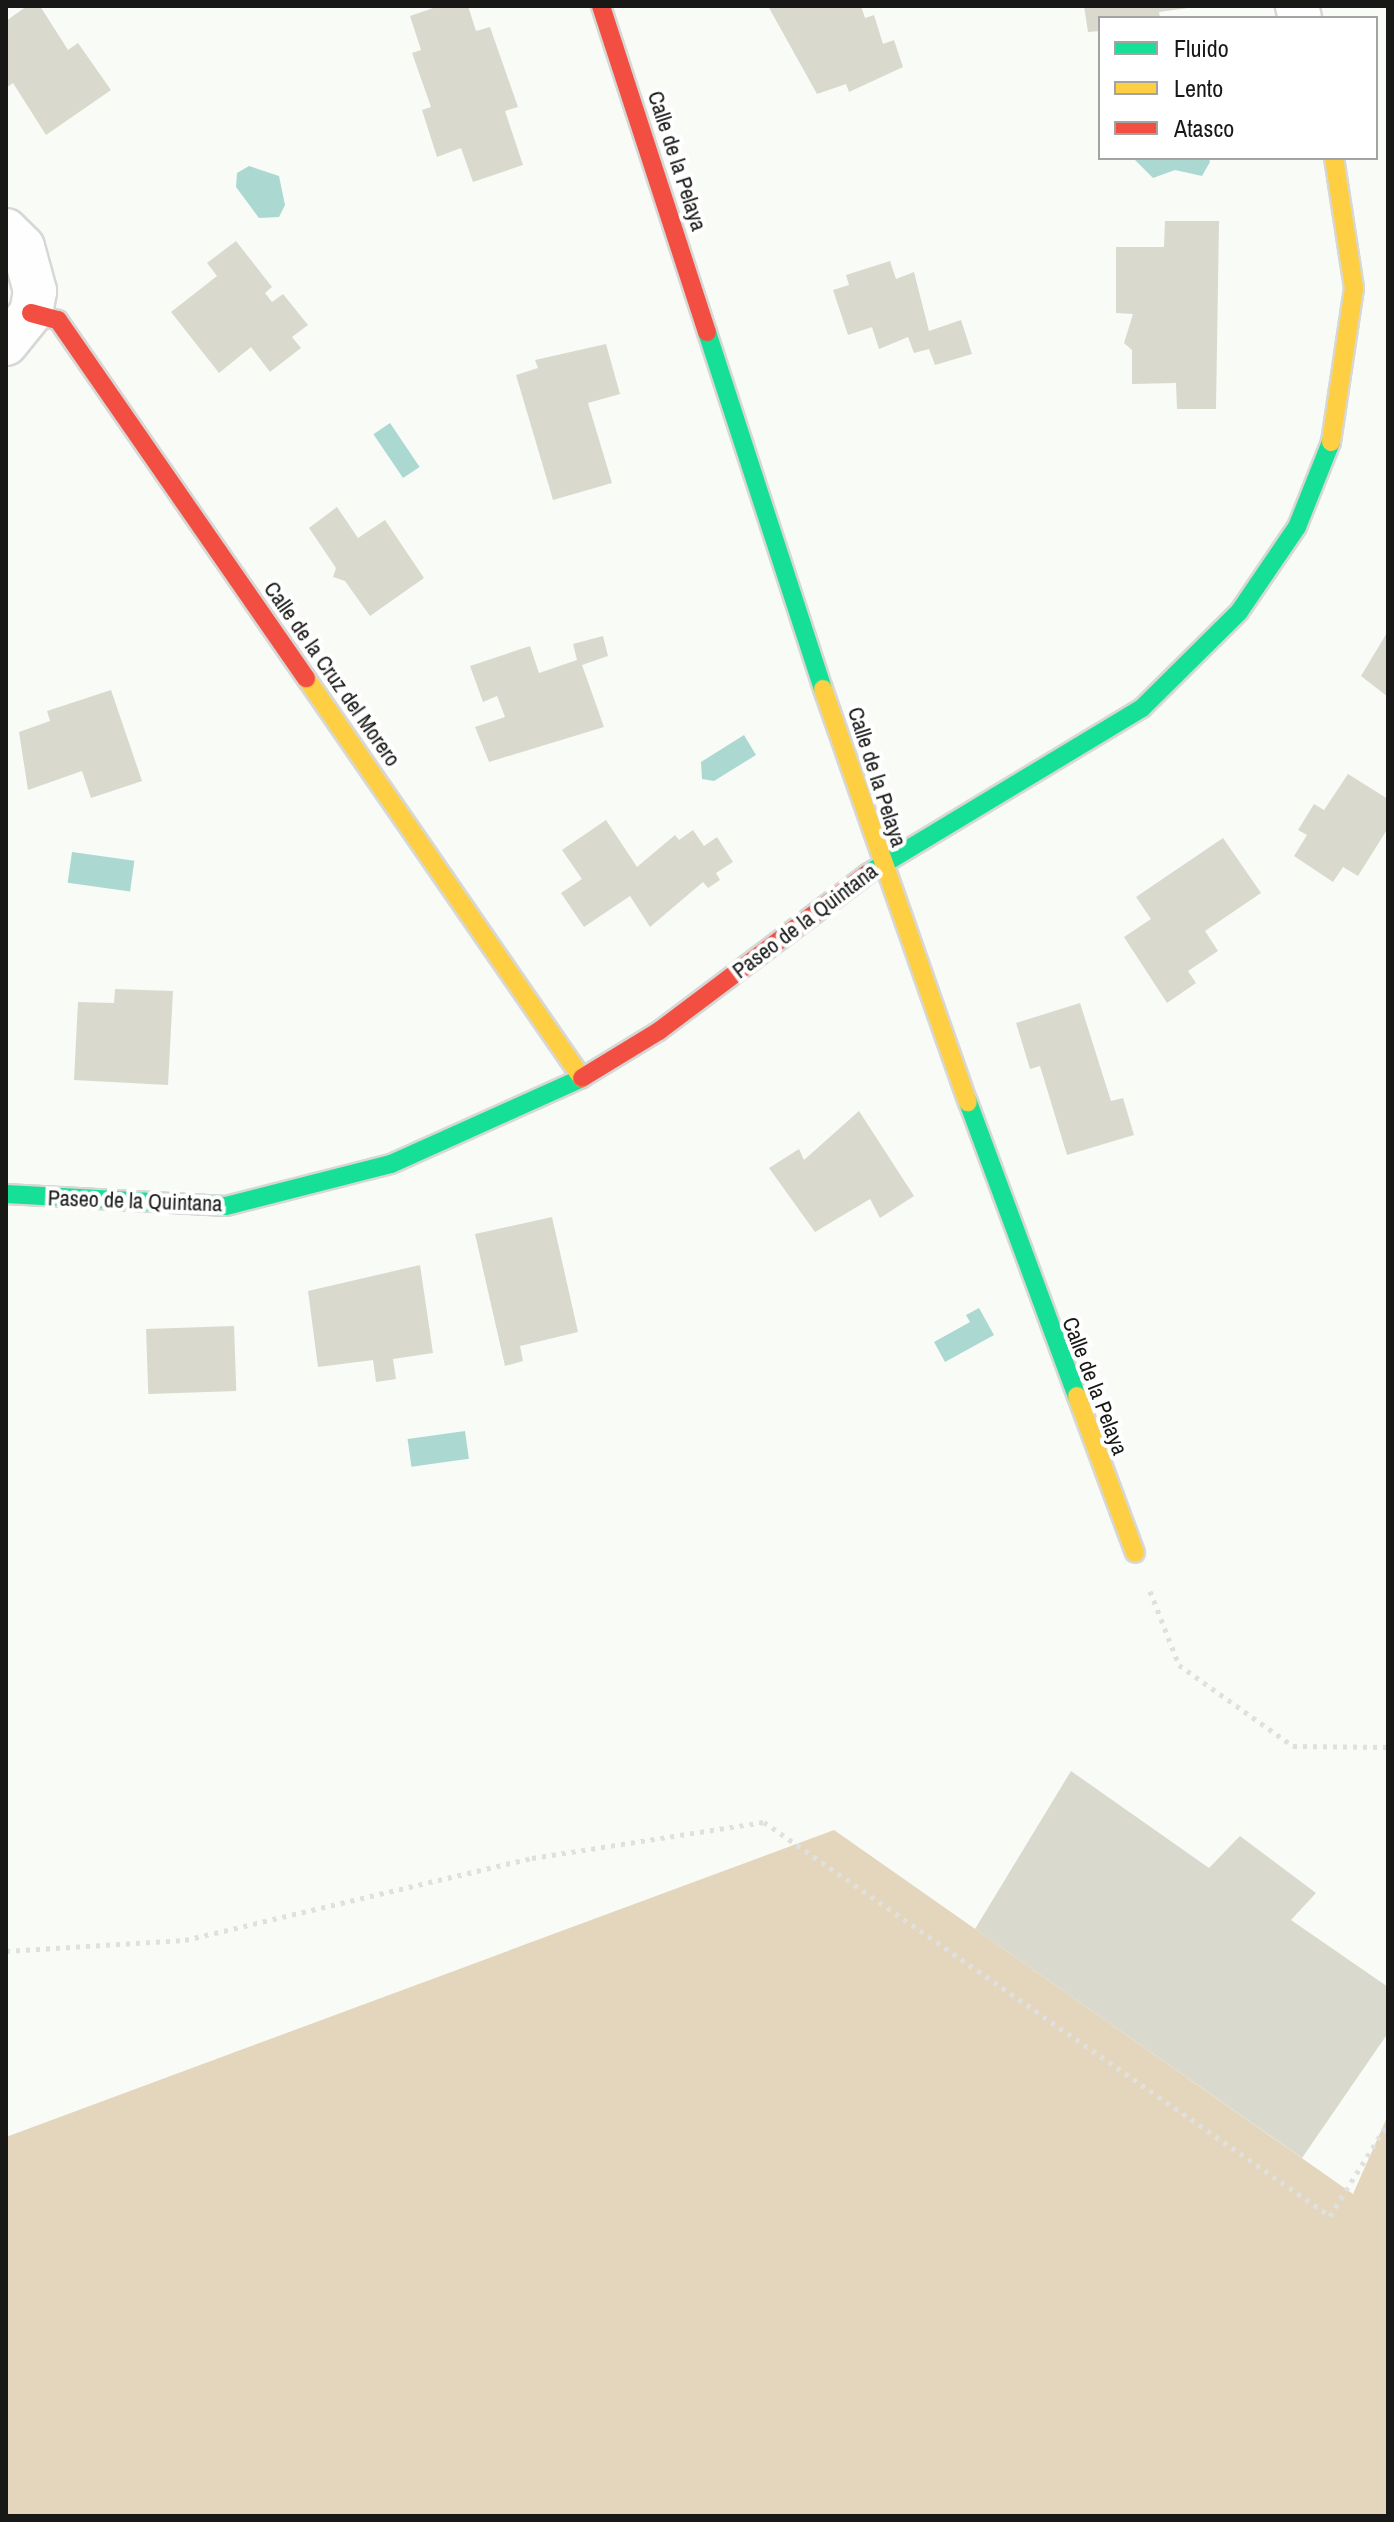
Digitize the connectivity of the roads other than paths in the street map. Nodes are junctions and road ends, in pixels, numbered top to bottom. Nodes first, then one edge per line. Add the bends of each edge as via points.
1 (601, 6) edge
2 (1334, 160) edge
3 (6, 230) edge
4 (18, 329) edge
5 (880, 864) junction
6 (582, 1078) junction
7 (6, 1194) edge
8 (1135, 1553) road end

1 - 5 street, Calle de la Pelaya
2 - 5 street, Paseo de la Quintana via 1354,288 1340,421 1297,527 1239,612 1142,708
3 - 4 street via 33,268
4 - 6 street, Calle de la Cruz del Morero via 58,320
5 - 6 street, Paseo de la Quintana via 659,1031
5 - 8 street, Calle de la Pelaya
6 - 7 street, Paseo de la Quintana via 391,1164 226,1206

